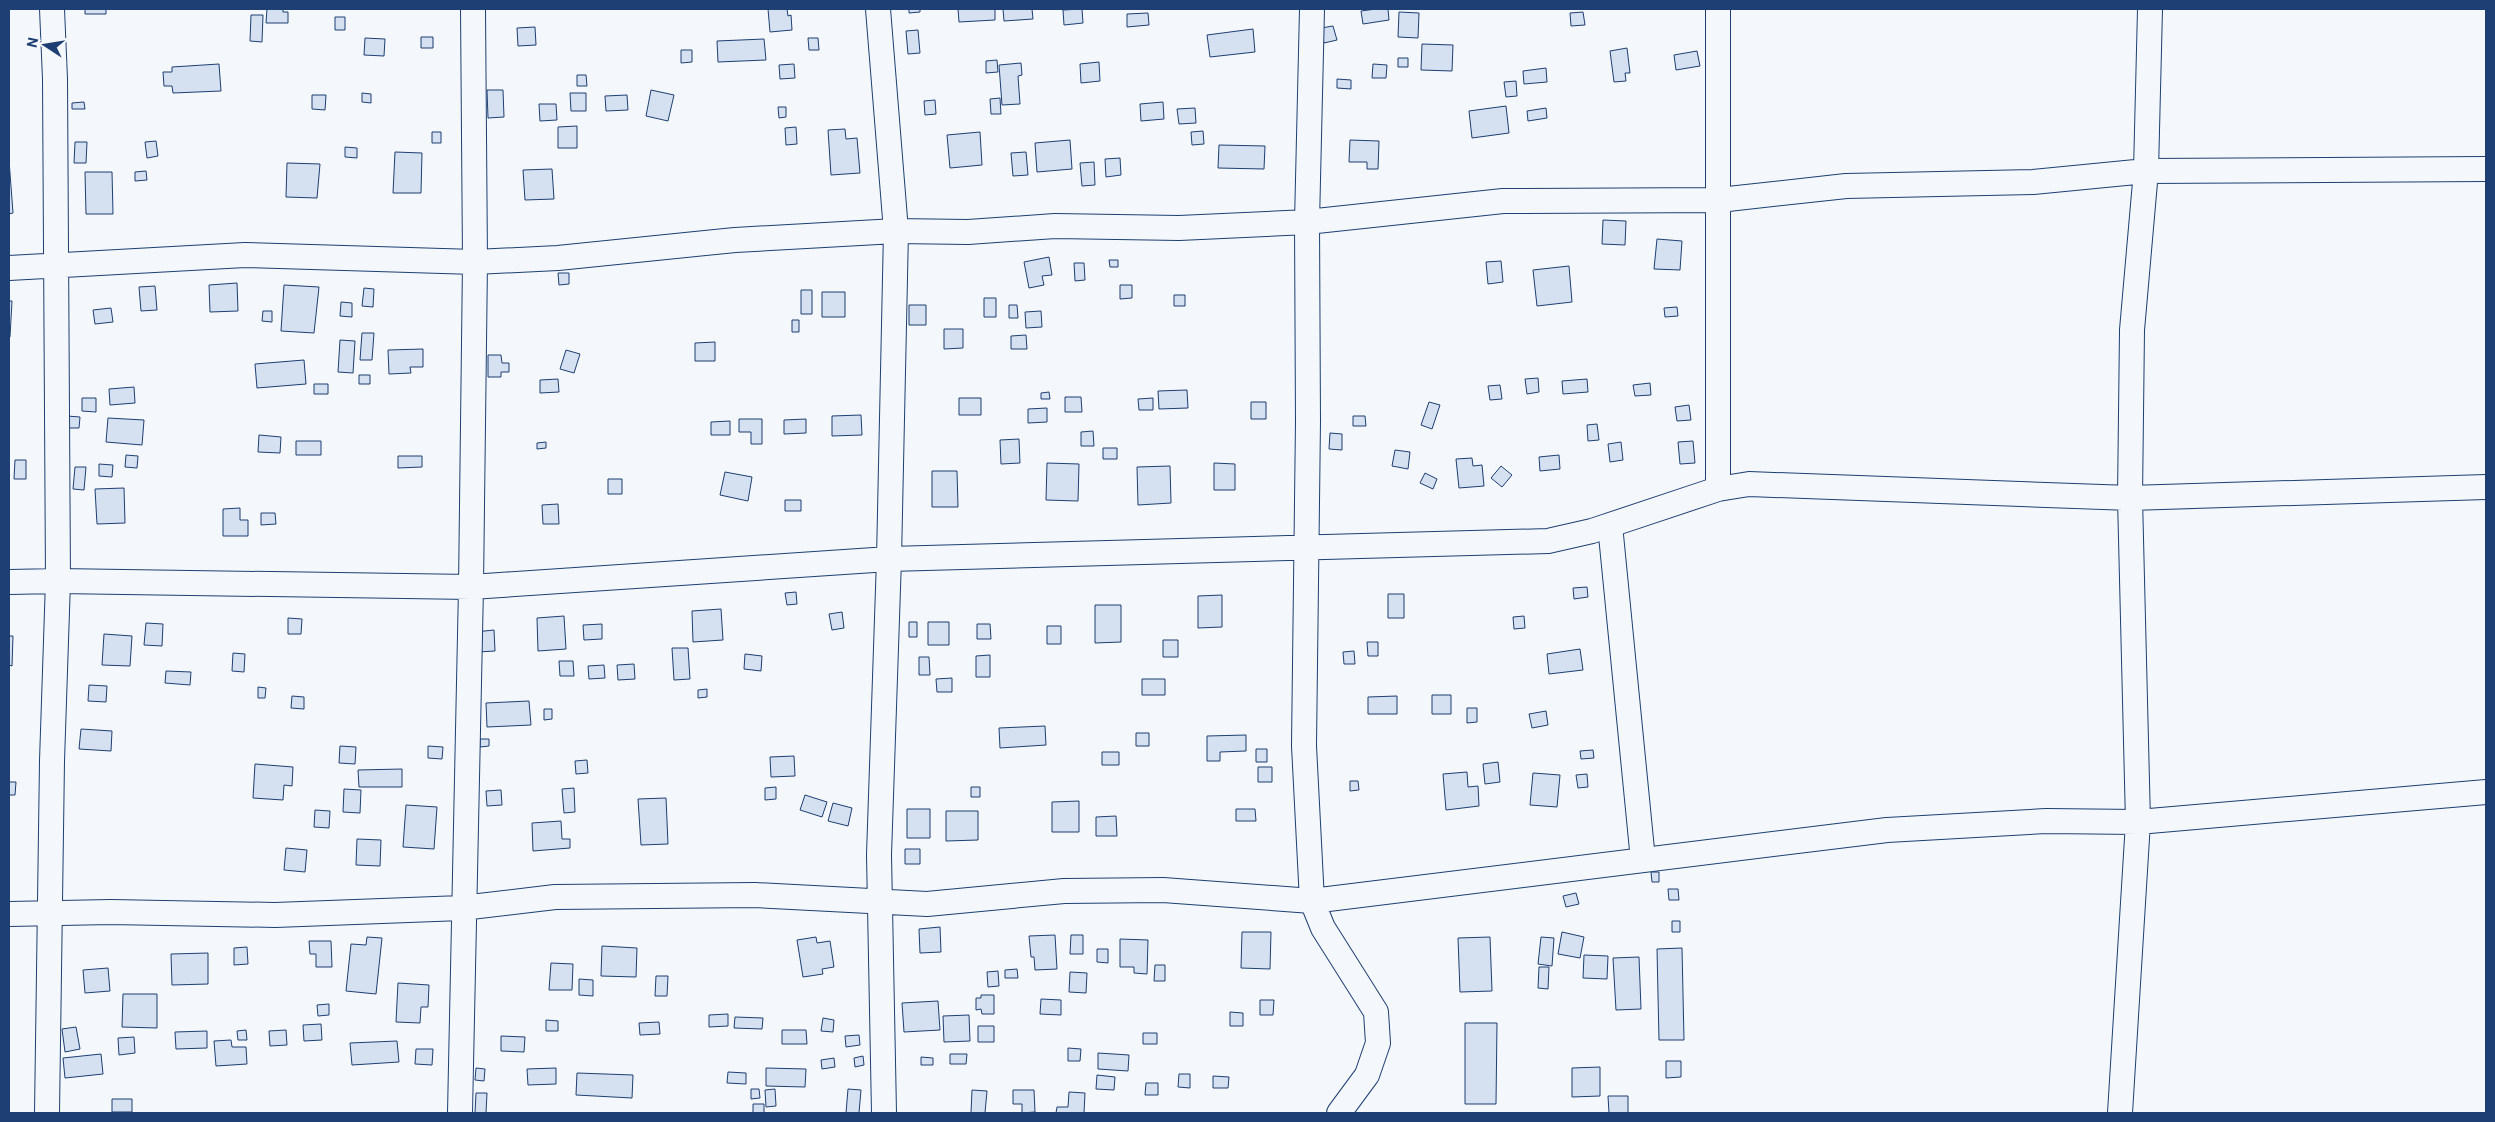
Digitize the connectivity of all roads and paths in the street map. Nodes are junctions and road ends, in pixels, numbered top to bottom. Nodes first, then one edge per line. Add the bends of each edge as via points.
1 (52, 9) edge
2 (473, 9) edge
3 (878, 9) edge
4 (1312, 9) edge
5 (1718, 9) edge
6 (2150, 9) edge
7 (2486, 169) edge
8 (2146, 171) junction
9 (1719, 200) junction
10 (1307, 222) junction
11 (896, 232) junction
12 (475, 262) junction
13 (56, 265) junction
14 (9, 268) edge
15 (2486, 487) edge
16 (1718, 489) junction
17 (2130, 498) junction
18 (1610, 526) junction
19 (1307, 546) junction
20 (889, 559) junction
21 (58, 581) junction
22 (9, 582) edge
23 (471, 587) junction
24 (2486, 792) edge
25 (2138, 822) junction
26 (1642, 860) junction
27 (1312, 901) junction
28 (881, 903) junction
29 (462, 908) junction
30 (9, 914) edge
31 (51, 914) junction
32 (47, 1113) edge
33 (460, 1113) edge
34 (884, 1113) edge
35 (1340, 1113) edge
36 (2120, 1113) edge

1 - 13 street
2 - 12 street
3 - 11 street
4 - 10 street
5 - 9 street
6 - 8 street
7 - 8 street
8 - 9 street via 2033,182 1846,186
8 - 17 street via 2132,330
9 - 10 street via 1503,200
9 - 16 street
10 - 11 street via 1179,228 1055,226 968,232
10 - 19 street
11 - 12 street via 735,240 558,258
11 - 20 street
12 - 13 street via 244,255
12 - 23 street
13 - 14 street
13 - 21 street
15 - 17 street
16 - 17 street via 1749,484
16 - 18 street
17 - 25 street
18 - 19 street via 1548,541
18 - 26 street
19 - 20 street
19 - 27 street via 1304,746
20 - 23 street
20 - 28 street via 879,855
21 - 22 street
21 - 23 street
21 - 31 street
23 - 29 street
24 - 25 street
25 - 26 street via 2046,821 1887,830
25 - 36 street
26 - 27 street
27 - 28 street via 1163,890 1064,891 927,904
27 - 35 street via 1323,928 1376,1012 1378,1043 1367,1075
28 - 29 street via 755,895 555,897
28 - 34 street
29 - 31 street via 275,915
29 - 33 street
30 - 31 street
31 - 32 street

